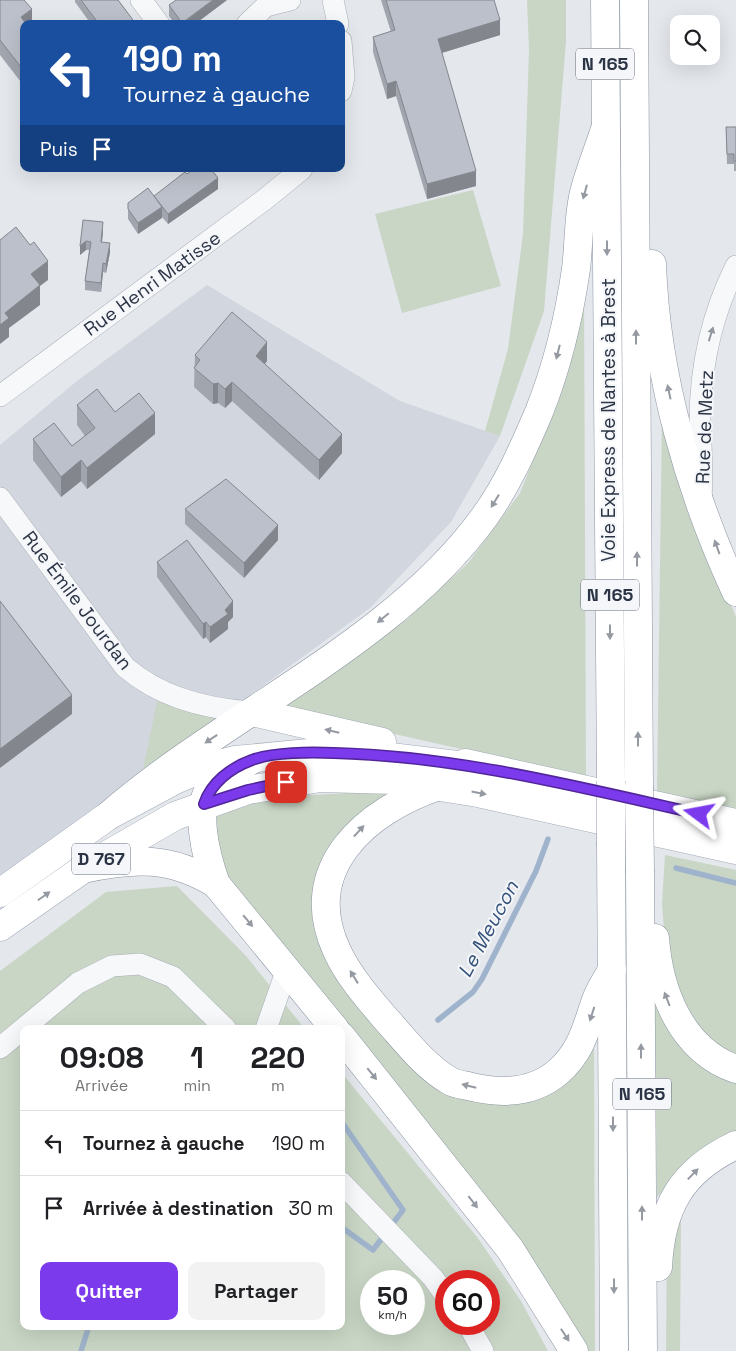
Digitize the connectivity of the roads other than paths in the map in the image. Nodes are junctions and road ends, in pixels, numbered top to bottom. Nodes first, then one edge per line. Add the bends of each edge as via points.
1 (141, 0) edge
2 (290, 0) edge
3 (333, 0) edge
4 (605, 0) edge
5 (634, 0) edge
6 (156, 20) edge
7 (251, 20) edge
8 (337, 20) edge
9 (635, 122) junction
10 (605, 129) junction
11 (298, 172) edge
12 (736, 266) edge
13 (0, 396) edge
14 (0, 498) edge
15 (701, 504) junction
16 (736, 592) edge
17 (252, 712) junction
18 (252, 760) junction
19 (482, 768) junction
20 (439, 786) junction
21 (204, 804) junction
22 (108, 816) junction
23 (736, 823) edge
24 (736, 850) edge
25 (83, 869) junction
26 (640, 882) junction
27 (216, 884) junction
28 (0, 893) edge
29 (0, 927) edge
30 (288, 969) junction
31 (612, 970) junction
32 (28, 1025) edge
33 (222, 1025) edge
34 (267, 1025) edge
35 (332, 1025) edge
36 (20, 1031) edge
37 (345, 1041) edge
38 (0, 1048) edge
39 (736, 1069) edge
40 (736, 1145) edge
41 (345, 1186) edge
42 (435, 1284) edge
43 (643, 1297) junction
44 (474, 1335) edge
45 (483, 1351) edge
46 (574, 1351) edge
47 (614, 1351) edge
48 (643, 1351) edge

1 - 6 street
2 - 7 street via 266,6
3 - 8 street
4 - 10 main road, Voie Express de Nantes à Brest / N 165
5 - 9 main road, Voie Express de Nantes à Brest / N 165
15 -> 9 main road via 665,374 652,275 650,150
26 -> 9 main road, Voie Express de Nantes à Brest / N 165, bridge
10 -> 17 main road via 583,197 576,269 553,373 506,482 465,542 413,594 360,636
10 -> 31 main road, Voie Express de Nantes à Brest / N 165, bridge
11 - 13 street, Rue Henri Matisse
15 -> 12 street, Rue de Metz via 700,421 708,342
14 - 17 street, Rue Émile Jourdan via 125,667 140,680 183,700 220,710
16 -> 15 main road
19 -> 17 main road
17 -> 22 main road via 142,787
18 - 19 main road, D 767 via 292,754 357,753
18 - 21 main road via 214,783
18 - 22 main road, D 767 via 235,760 206,767
19 - 23 main road, D 767
20 - 21 main road, D 767 via 396,780 320,778 248,790
20 -> 24 main road, D 767
31 -> 20 main road via 597,998 579,1048 557,1073 525,1090 492,1092 451,1082 417,1055 362,992 337,951 327,923 326,891 332,869 344,848 366,824 411,797
21 - 25 main road, D 767 via 175,816
21 - 27 main road via 206,853
22 - 28 main road, D 767
25 - 27 main road via 116,862 159,861 198,873
29 -> 25 main road, D 767
39 -> 26 main road via 718,1061 691,1038 669,1005 661,982 654,917
43 -> 26 main road, Voie Express de Nantes à Brest / N 165
27 -> 30 main road
30 - 34 street
30 - 35 main road
31 -> 47 main road, Voie Express de Nantes à Brest / N 165
32 - 33 street via 78,983 112,966 140,964 173,978
36 - 38 street
37 -> 46 main road via 510,1249
43 -> 40 main road via 658,1269 662,1225 674,1197 704,1163
41 - 42 street
43 - 48 main road, Voie Express de Nantes à Brest / N 165
44 - 45 street

